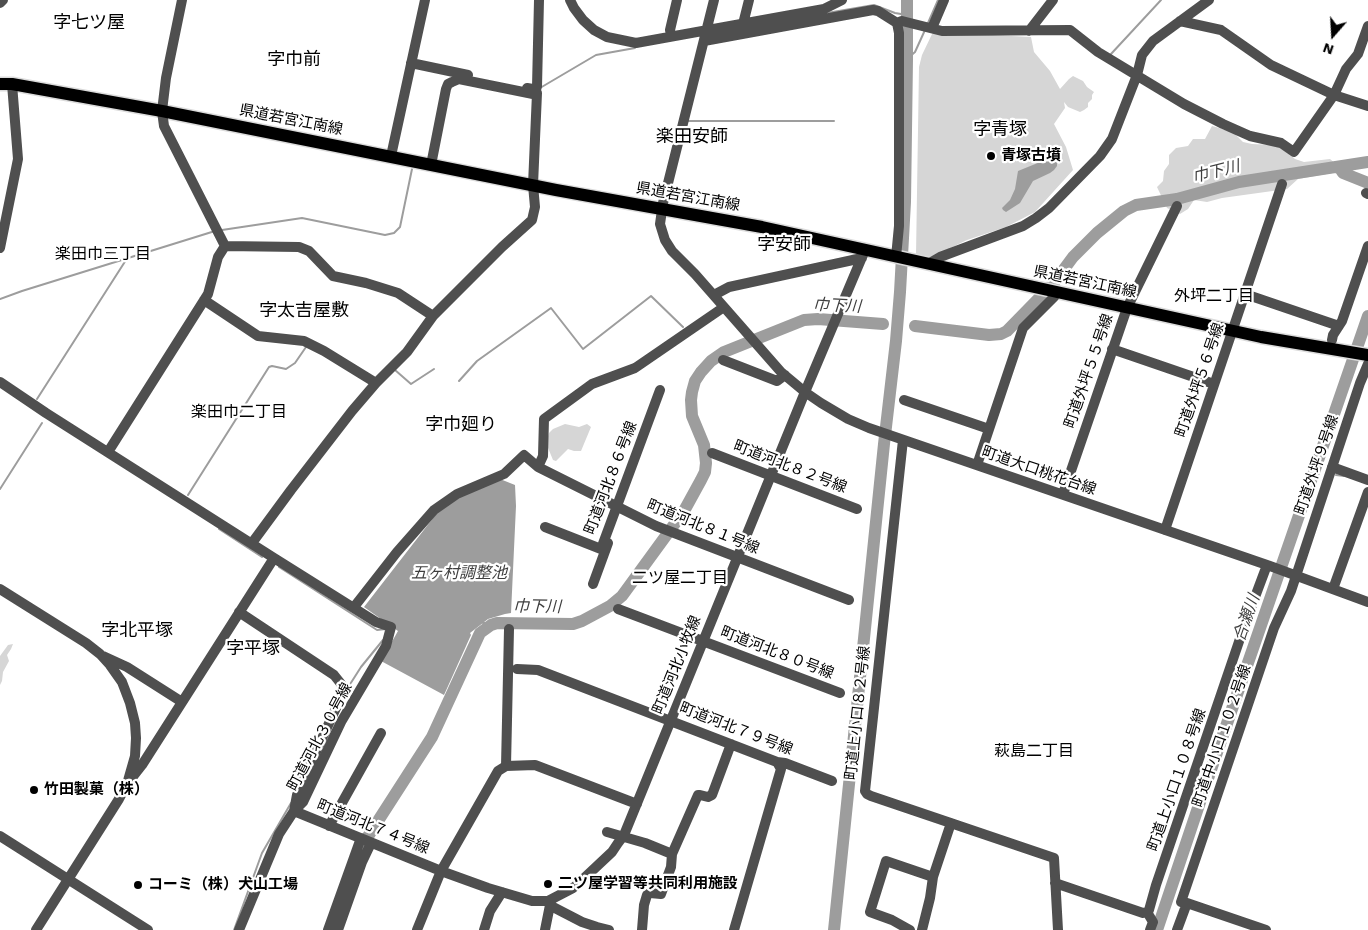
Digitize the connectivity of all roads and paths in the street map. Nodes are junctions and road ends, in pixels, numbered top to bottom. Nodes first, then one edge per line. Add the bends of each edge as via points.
1 (3, 0) edge
2 (182, 0) edge
3 (425, 0) edge
4 (539, 0) edge
5 (570, 0) edge
6 (678, 0) edge
7 (714, 0) edge
8 (749, 0) edge
9 (842, 0) edge
10 (944, 0) edge
11 (1053, 0) edge
12 (1209, 0) edge
13 (0, 3) edge
14 (1180, 21) junction
15 (899, 22) junction
16 (743, 24) junction
17 (1368, 26) edge
18 (932, 28) junction
19 (707, 30) junction
20 (1029, 31) junction
21 (671, 36) junction
22 (704, 41) junction
23 (410, 64) junction
24 (1137, 74) junction
25 (6, 84) edge
26 (1334, 95) junction
27 (1368, 106) edge
28 (162, 111) junction
29 (391, 156) junction
30 (432, 165) junction
31 (1282, 184) dead end
32 (533, 185) junction
33 (1177, 206) dead end
34 (662, 209) junction
35 (225, 246) junction
36 (1368, 246) edge
37 (0, 248) edge
38 (864, 254) junction
39 (896, 257) junction
40 (928, 264) junction
41 (1050, 291) junction
42 (1245, 294) junction
43 (714, 295) junction
44 (204, 300) junction
45 (724, 307) junction
46 (1127, 308) junction
47 (433, 316) junction
48 (1339, 326) junction
49 (1232, 330) junction
50 (1332, 340) dead end
51 (1113, 347) junction
52 (1368, 355) edge
53 (722, 360) dead end
54 (1368, 364) edge
55 (785, 375) junction
56 (0, 382) edge
57 (1215, 382) junction
58 (376, 383) junction
59 (663, 391) dead end
60 (805, 392) junction
61 (1356, 396) junction
62 (1368, 399) edge
63 (904, 400) dead end
64 (990, 429) junction
65 (898, 438) junction
66 (108, 452) junction
67 (712, 453) dead end
68 (977, 465) junction
69 (538, 467) junction
70 (1332, 467) junction
71 (771, 476) junction
72 (1368, 480) edge
73 (1368, 492) edge
74 (1063, 494) junction
75 (619, 507) junction
76 (857, 510) dead end
77 (1165, 530) junction
78 (252, 543) junction
79 (604, 554) junction
80 (274, 558) junction
81 (738, 558) junction
82 (1268, 565) junction
83 (1295, 575) junction
84 (593, 584) dead end
85 (0, 589) edge
86 (1333, 589) junction
87 (849, 600) dead end
88 (1368, 602) edge
89 (354, 607) junction
90 (618, 609) dead end
91 (239, 612) junction
92 (509, 629) dead end
93 (703, 641) junction
94 (100, 654) junction
95 (517, 669) dead end
96 (840, 693) dead end
97 (182, 702) junction
98 (671, 720) junction
99 (381, 733) dead end
100 (731, 744) junction
101 (777, 762) junction
102 (509, 765) junction
103 (832, 781) dead end
104 (127, 784) junction
105 (636, 804) junction
106 (294, 811) junction
107 (951, 823) junction
108 (329, 826) junction
109 (607, 832) dead end
110 (0, 836) edge
111 (623, 837) junction
112 (366, 841) junction
113 (672, 854) junction
114 (440, 871) junction
115 (934, 877) junction
116 (69, 879) junction
117 (1055, 883) junction
118 (502, 892) junction
119 (549, 903) junction
120 (1187, 903) junction
121 (1148, 912) junction
122 (925, 929) edge
123 (36, 930) edge
124 (148, 930) edge
125 (239, 930) edge
126 (328, 930) edge
127 (338, 930) edge
128 (417, 930) edge
129 (484, 930) edge
130 (546, 930) edge
131 (609, 930) edge
132 (642, 930) edge
133 (734, 930) edge
134 (910, 930) edge
135 (1058, 930) edge
136 (1150, 930) edge
137 (1177, 930) edge
138 (1266, 930) edge

1 - 13 street
2 - 28 street
3 - 23 street
4 - 23 street via 537,87 533,89
5 - 21 street via 583,20 606,37 636,43
6 - 21 street
7 - 19 street, 町道大口桃花台線
8 - 16 street
9 - 16 street via 824,9
10 - 18 street
11 - 20 street
12 - 14 street
14 - 24 street via 1153,41 1142,55
14 - 26 street via 1221,30 1271,65
15 - 18 street
15 - 22 street via 873,10
15 - 39 street via 899,226
16 - 19 street
17 - 26 street via 1358,54 1346,69
18 - 20 street via 942,31
19 - 21 street
19 - 22 street, 町道大口桃花台線
20 - 24 street via 1070,30 1098,52
22 - 34 street, 町道大口桃花台線
23 - 29 street
24 - 26 street via 1223,124 1250,136 1281,143 1294,152
24 - 40 street via 1112,139 1100,156 1048,208 1023,226
25 - 28 main road, 県道若宮江南線
25 - 37 street via 18,159
26 - 27 street
28 - 29 main road, 県道若宮江南線
28 - 35 street via 164,126
29 - 30 main road, 県道若宮江南線
30 - 32 main road, 県道若宮江南線
30 - 32 street via 448,84 459,79 536,93
31 - 42 street, 町道外坪５６号線
32 - 34 main road, 県道若宮江南線
32 - 47 street via 535,207 532,220
33 - 46 street, 町道外坪５５号線
34 - 38 main road, 県道若宮江南線 via 762,227
34 - 43 street, 町道大口桃花台線 via 660,224 668,246
35 - 44 street via 218,257
35 - 47 street via 299,247 309,251 333,276 398,293
36 - 48 street
38 - 39 main road, 県道若宮江南線
38 - 43 street via 729,287
38 - 60 street, 町道河北小牧線
39 - 40 main road, 県道若宮江南線
40 - 41 main road, 県道若宮江南線
41 - 46 main road, 県道若宮江南線
41 - 64 street via 1054,297 1023,328
42 - 48 street
42 - 49 street, 町道外坪５６号線
43 - 45 street, 町道大口桃花台線
44 - 58 street via 258,336 304,341
44 - 66 street
45 - 55 street, 町道大口桃花台線
45 - 69 street via 635,368 592,384 544,418 542,456
46 - 49 main road, 県道若宮江南線
46 - 51 street, 町道外坪５５号線
47 - 58 street via 407,352
48 - 50 street
49 - 52 main road, 県道若宮江南線
49 - 57 street, 町道外坪５６号線
51 - 57 street
51 - 74 street, 町道外坪５５号線
53 - 55 street via 777,380
54 - 61 street, 町道外坪９号線
55 - 60 street, 町道大口桃花台線
56 - 66 street
57 - 77 street, 町道外坪５６号線
58 - 78 street
59 - 75 street
60 - 65 street, 町道大口桃花台線 via 858,424
60 - 71 street, 町道河北小牧線
61 - 62 street
61 - 70 street, 町道外坪９号線
63 - 64 street
64 - 68 street
65 - 68 street, 町道大口桃花台線
65 - 107 street, 町道上小口８２号線 via 865,790 871,796
66 - 78 street
67 - 71 street, 町道河北８２号線
68 - 74 street, 町道大口桃花台線
69 - 75 street, 町道河北８１号線
69 - 89 street, 町道河北８１号線 via 524,455 504,474 457,494 434,510
70 - 72 street
70 - 83 street, 町道外坪９号線
71 - 76 street, 町道河北８２号線
71 - 81 street, 町道河北小牧線
73 - 86 street
74 - 77 street, 町道大口桃花台線
75 - 79 street
75 - 79 street, 町道河北８６号線 via 601,549 544,528
75 - 81 street, 町道河北８１号線 via 670,532
77 - 82 street, 町道大口桃花台線
78 - 80 street
79 - 84 street
80 - 89 street
80 - 91 street
81 - 87 street, 町道河北８１号線
81 - 93 street, 町道河北小牧線
82 - 83 street, 町道大口桃花台線
82 - 121 street, 町道上小口１０８号線
83 - 86 street, 町道大口桃花台線
83 - 120 street, 町道中小口１０２号線 via 1181,902
85 - 94 street
86 - 88 street, 町道大口桃花台線
89 - 106 street, 町道河北３０号線 via 390,627 386,646 341,722 303,802
90 - 93 street, 町道河北８０号線
91 - 97 street
91 - 106 street via 334,674 342,685 343,693 297,795
92 - 102 street
93 - 96 street, 町道河北８０号線
93 - 98 street, 町道河北小牧線
94 - 97 street
94 - 104 street via 122,682 134,716 136,746
95 - 98 street, 町道河北７９号線 via 538,670
97 - 104 street
98 - 100 street, 町道河北７９号線
98 - 105 street, 町道河北小牧線
99 - 108 street
100 - 101 street, 町道河北７９号線
100 - 113 street via 712,795 698,796
101 - 103 street, 町道河北７９号線
101 - 133 street via 781,769
102 - 105 street via 535,765
102 - 114 street via 498,772
104 - 116 street
105 - 111 street, 町道河北小牧線
106 - 108 street, 町道河北７４号線
106 - 125 street, 町道河北３０号線 via 279,834
107 - 115 street
107 - 117 street, 町道上小口８２号線 via 1054,858
108 - 112 street, 町道河北７４号線
109 - 111 street
110 - 116 street
111 - 113 street
111 - 119 street, 町道河北小牧線 via 579,883
112 - 114 street, 町道河北７４号線
112 - 126 street
112 - 127 street
113 - 132 street via 661,894 647,895
114 - 118 street
114 - 128 street
115 - 122 street
115 - 134 street via 886,861 870,912
116 - 123 street
116 - 124 street
117 - 121 street
117 - 135 street
118 - 119 street
118 - 129 street via 490,911
119 - 130 street
119 - 131 street via 582,922
120 - 137 street
120 - 138 street
121 - 136 street via 1153,922

